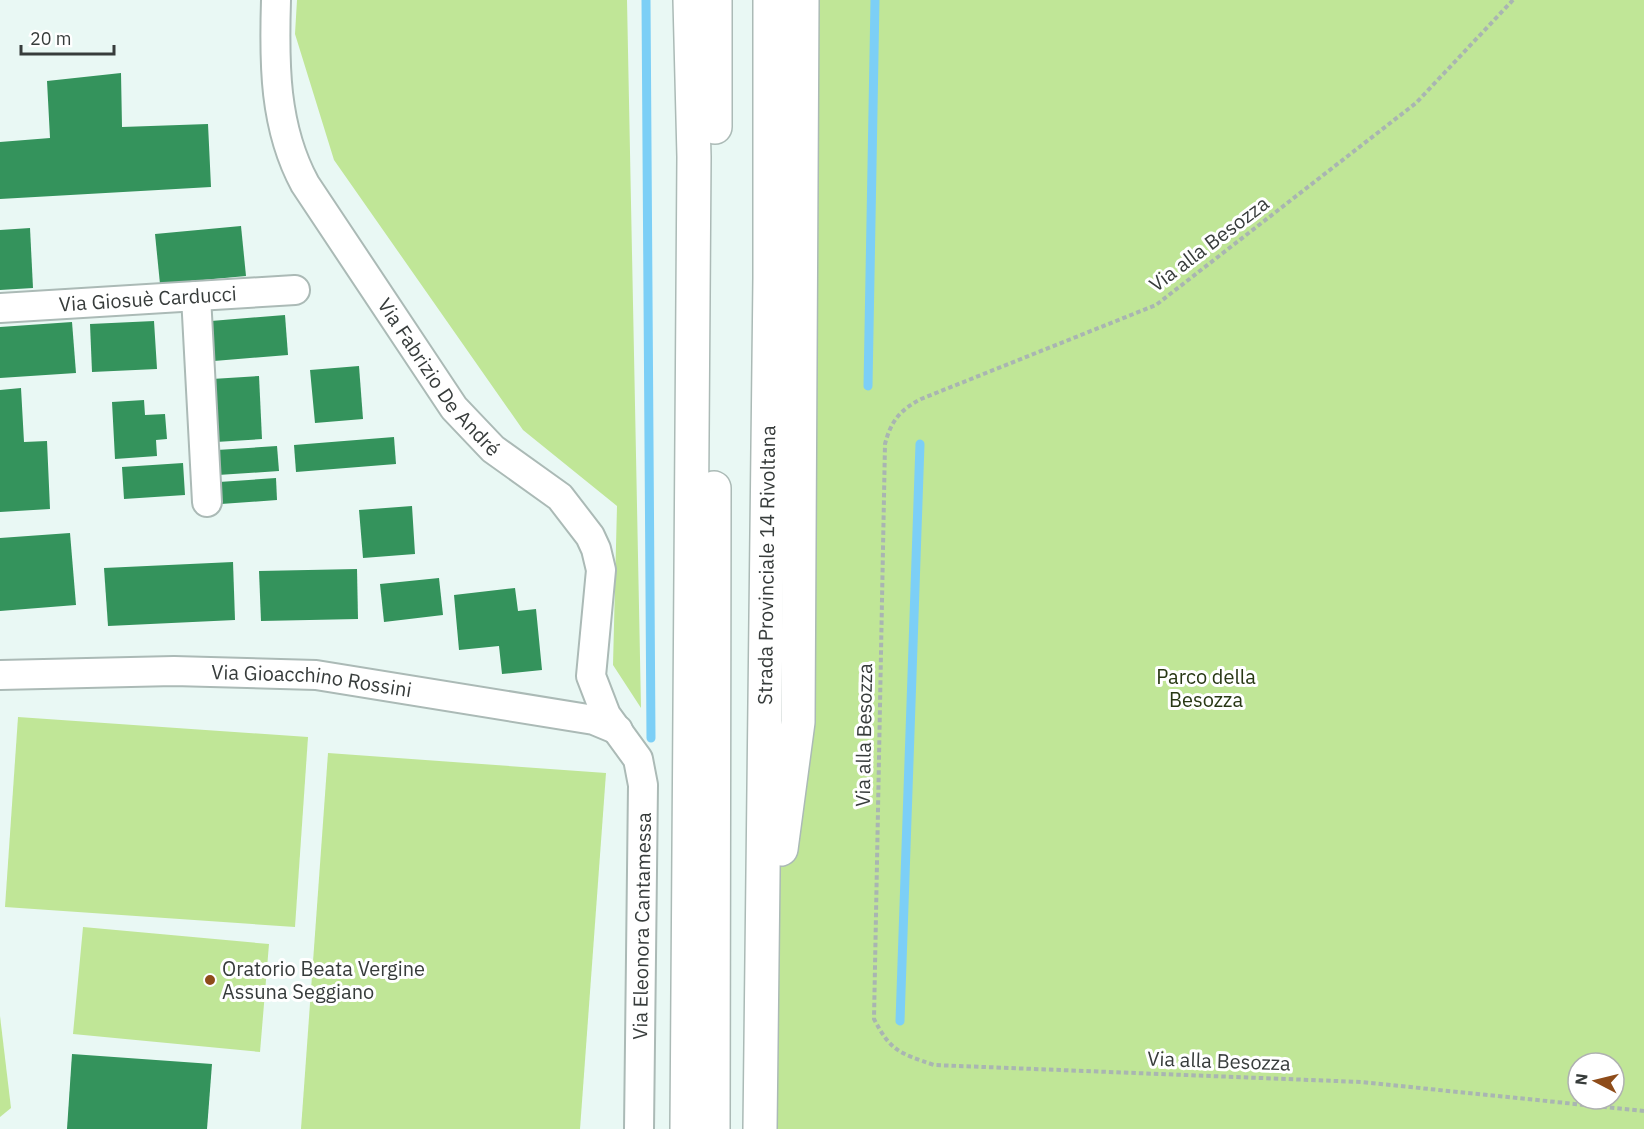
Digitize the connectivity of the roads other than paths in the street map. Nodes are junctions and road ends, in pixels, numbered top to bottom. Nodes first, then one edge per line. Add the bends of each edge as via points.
1 (276, 0) edge
2 (690, 0) edge
3 (715, 0) edge
4 (770, 0) edge
5 (802, 0) edge
6 (295, 290) dead end
7 (196, 296) junction
8 (0, 308) edge
9 (207, 502) dead end
10 (0, 675) edge
11 (618, 730) junction
12 (761, 1000) junction
13 (639, 1129) edge
14 (687, 1129) edge
15 (713, 1129) edge
16 (760, 1129) edge

1 - 11 street, Via Fabrizio De André via 281,120 288,151 304,184 454,408 493,449 560,498 582,522 596,549 601,570 591,676 600,703
2 - 14 highway via 694,157
3 - 15 highway
4 - 12 highway, Strada Provinciale 14 Rivoltana
5 - 12 highway via 798,722
6 - 7 street, Via Giosuè Carducci
7 - 8 street, Via Giosuè Carducci
7 - 9 street
10 - 11 street, Via Gioacchino Rossini via 174,671 316,675 594,720
11 - 13 street, Via Eleonora Cantamessa via 638,759 643,785
12 - 16 highway, Strada Provinciale 14 Rivoltana

